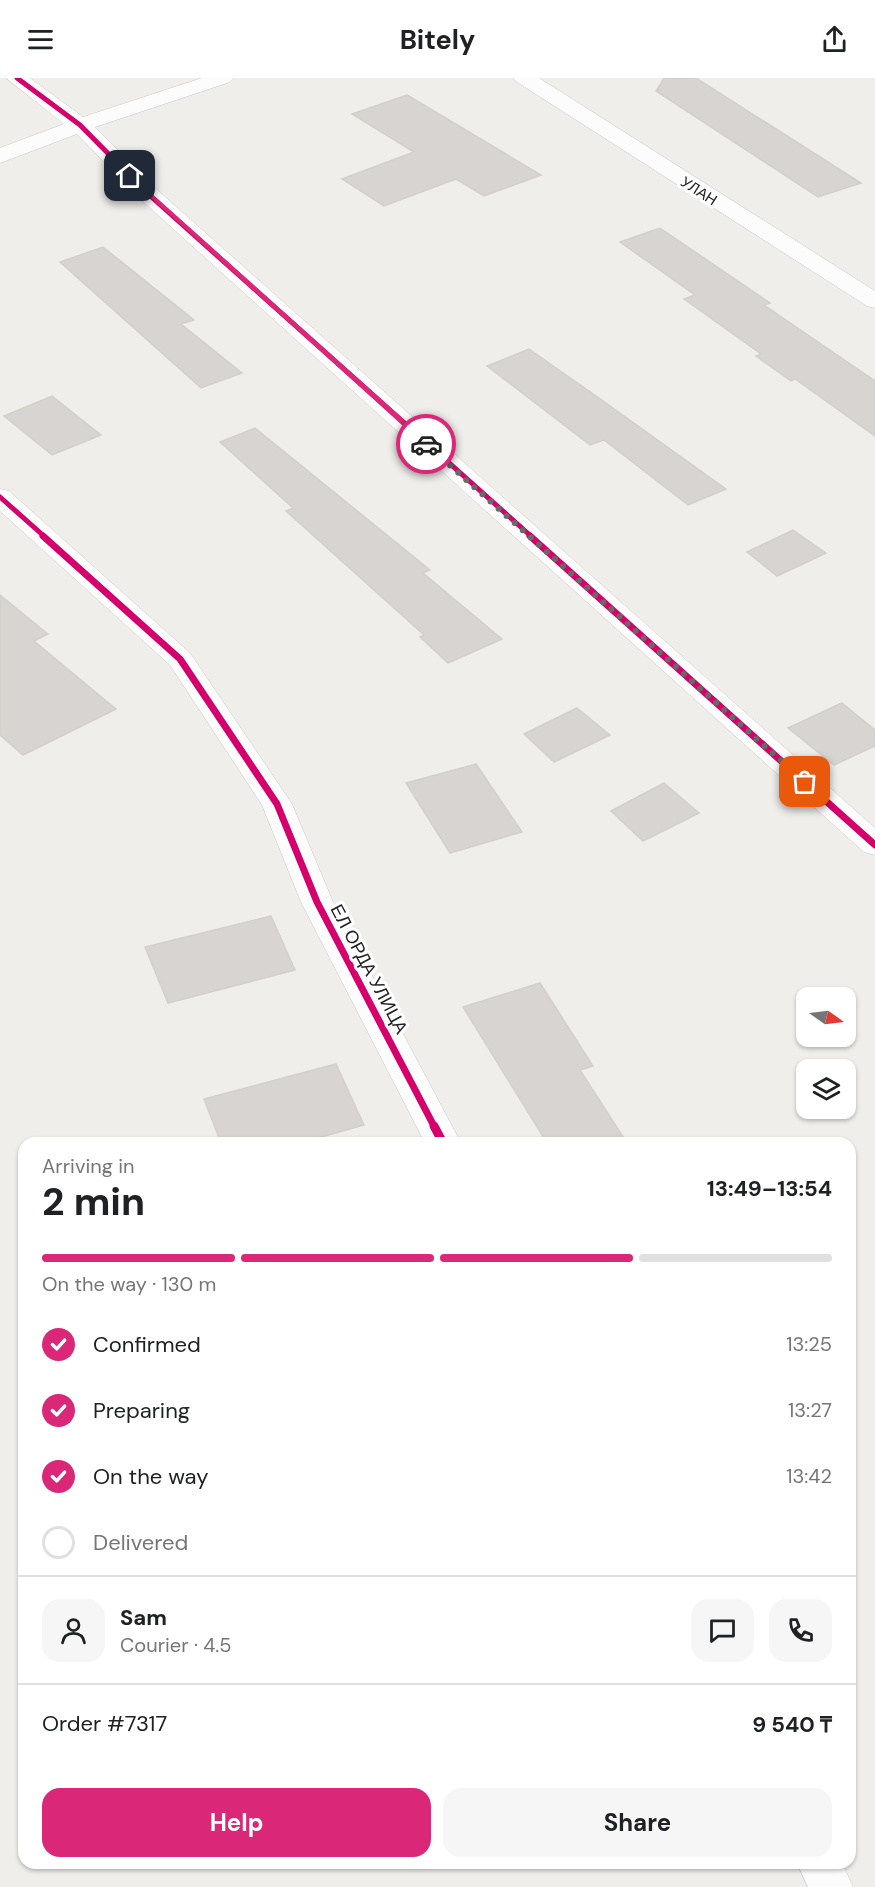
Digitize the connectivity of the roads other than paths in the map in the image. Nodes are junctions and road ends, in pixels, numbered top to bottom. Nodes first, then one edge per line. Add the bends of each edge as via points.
1 (16, 78) edge
2 (223, 78) edge
3 (524, 78) edge
4 (80, 125) junction
5 (0, 156) edge
6 (875, 301) edge
7 (0, 497) edge
8 (875, 845) edge
9 (440, 1137) edge
10 (822, 1869) edge
11 (831, 1887) edge

1 - 4 street
2 - 4 street
3 - 6 street, УЛАН
4 - 5 street
4 - 8 street via 156,201
7 - 9 street, ЕЛ ОРДА УЛИЦА via 180,659 277,804 317,902
10 - 11 street

